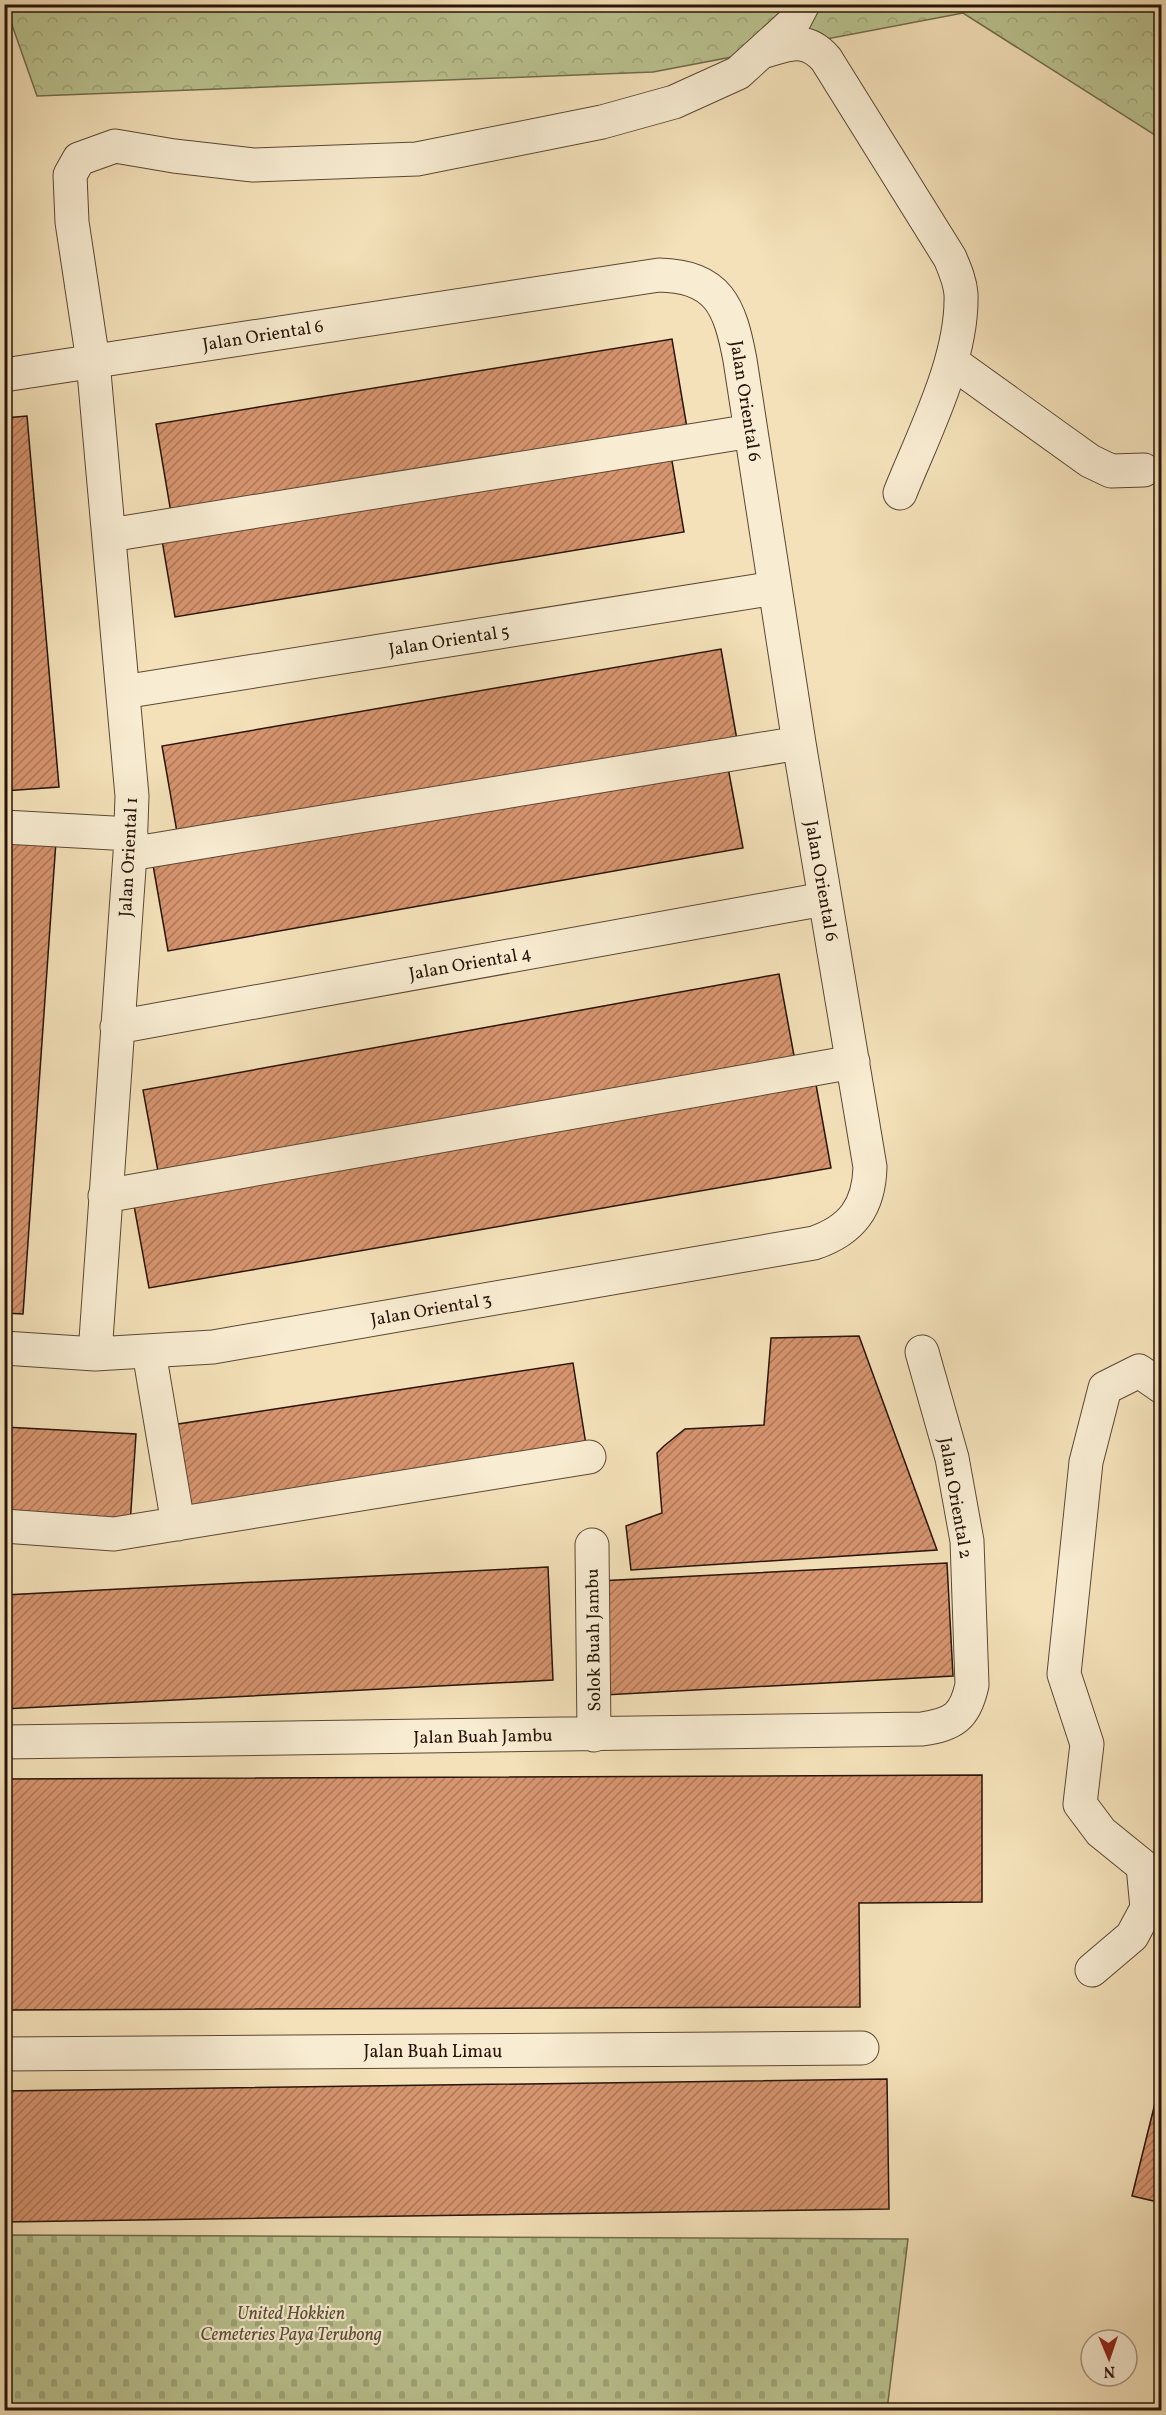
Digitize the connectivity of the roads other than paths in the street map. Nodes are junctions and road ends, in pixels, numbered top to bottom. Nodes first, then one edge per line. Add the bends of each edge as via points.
1 (803, 4) edge
2 (760, 52) junction
3 (93, 361) junction
4 (952, 362) junction
5 (4, 375) edge
6 (751, 431) junction
7 (1144, 470) dead end
8 (900, 493) dead end
9 (110, 535) junction
10 (775, 588) junction
11 (123, 692) junction
12 (799, 743) junction
13 (4, 827) edge
14 (131, 844) junction
15 (824, 899) junction
16 (117, 1027) junction
17 (853, 1062) junction
18 (105, 1196) junction
19 (849, 1224) joint
20 (4, 1348) edge
21 (149, 1352) junction
22 (922, 1352) dead end
23 (95, 1354) junction
24 (1161, 1387) edge
25 (589, 1457) dead end
26 (178, 1524) junction
27 (4, 1526) edge
28 (592, 1545) dead end
29 (959, 1717) joint
30 (594, 1735) junction
31 (4, 1742) edge
32 (1092, 1970) dead end
33 (862, 2048) dead end
34 (4, 2054) edge

1 - 2 street, Jalan Oriental 1 via 793,23
2 - 3 street, Jalan Oriental 1 via 738,73 674,102 602,122 417,159 254,165 115,146 79,159 70,175 72,222
2 - 4 street via 791,44 816,47 950,258 961,293
3 - 5 street, Jalan Oriental 6
3 - 6 street, Jalan Oriental 6 via 659,274 679,275 714,292 726,308 734,326
3 - 9 street, Jalan Oriental 1
4 - 7 street via 1090,461 1111,471
4 - 8 street
6 - 9 street
6 - 10 street, Jalan Oriental 6
9 - 11 street, Jalan Oriental 1
10 - 11 street, Jalan Oriental 5
10 - 12 street, Jalan Oriental 6
11 - 14 street, Jalan Oriental 1 via 132,796
12 - 14 street
12 - 15 street, Jalan Oriental 6
13 - 14 street
14 - 16 street, Jalan Oriental 1
15 - 16 street, Jalan Oriental 4
15 - 17 street, Jalan Oriental 6
16 - 18 street, Jalan Oriental 1
17 - 18 street
17 - 19 street, Jalan Oriental 6 via 870,1177 865,1198
18 - 23 street, Jalan Oriental 1
19 - 21 street, Jalan Oriental 3 via 814,1243 213,1347
20 - 23 street, Jalan Oriental 3
21 - 23 street, Jalan Oriental 3
21 - 26 street
22 - 29 street, Jalan Oriental 2 via 952,1458 967,1541 972,1685
24 - 32 street via 1139,1371 1105,1388 1086,1462 1064,1674 1087,1744 1080,1804 1101,1832 1143,1866 1147,1908 1132,1935
25 - 26 street
26 - 27 street via 114,1534
28 - 30 street, Solok Buah Jambu
29 - 30 street, Jalan Buah Jambu via 942,1726 922,1729
30 - 31 street, Jalan Buah Jambu
33 - 34 street, Jalan Buah Limau

